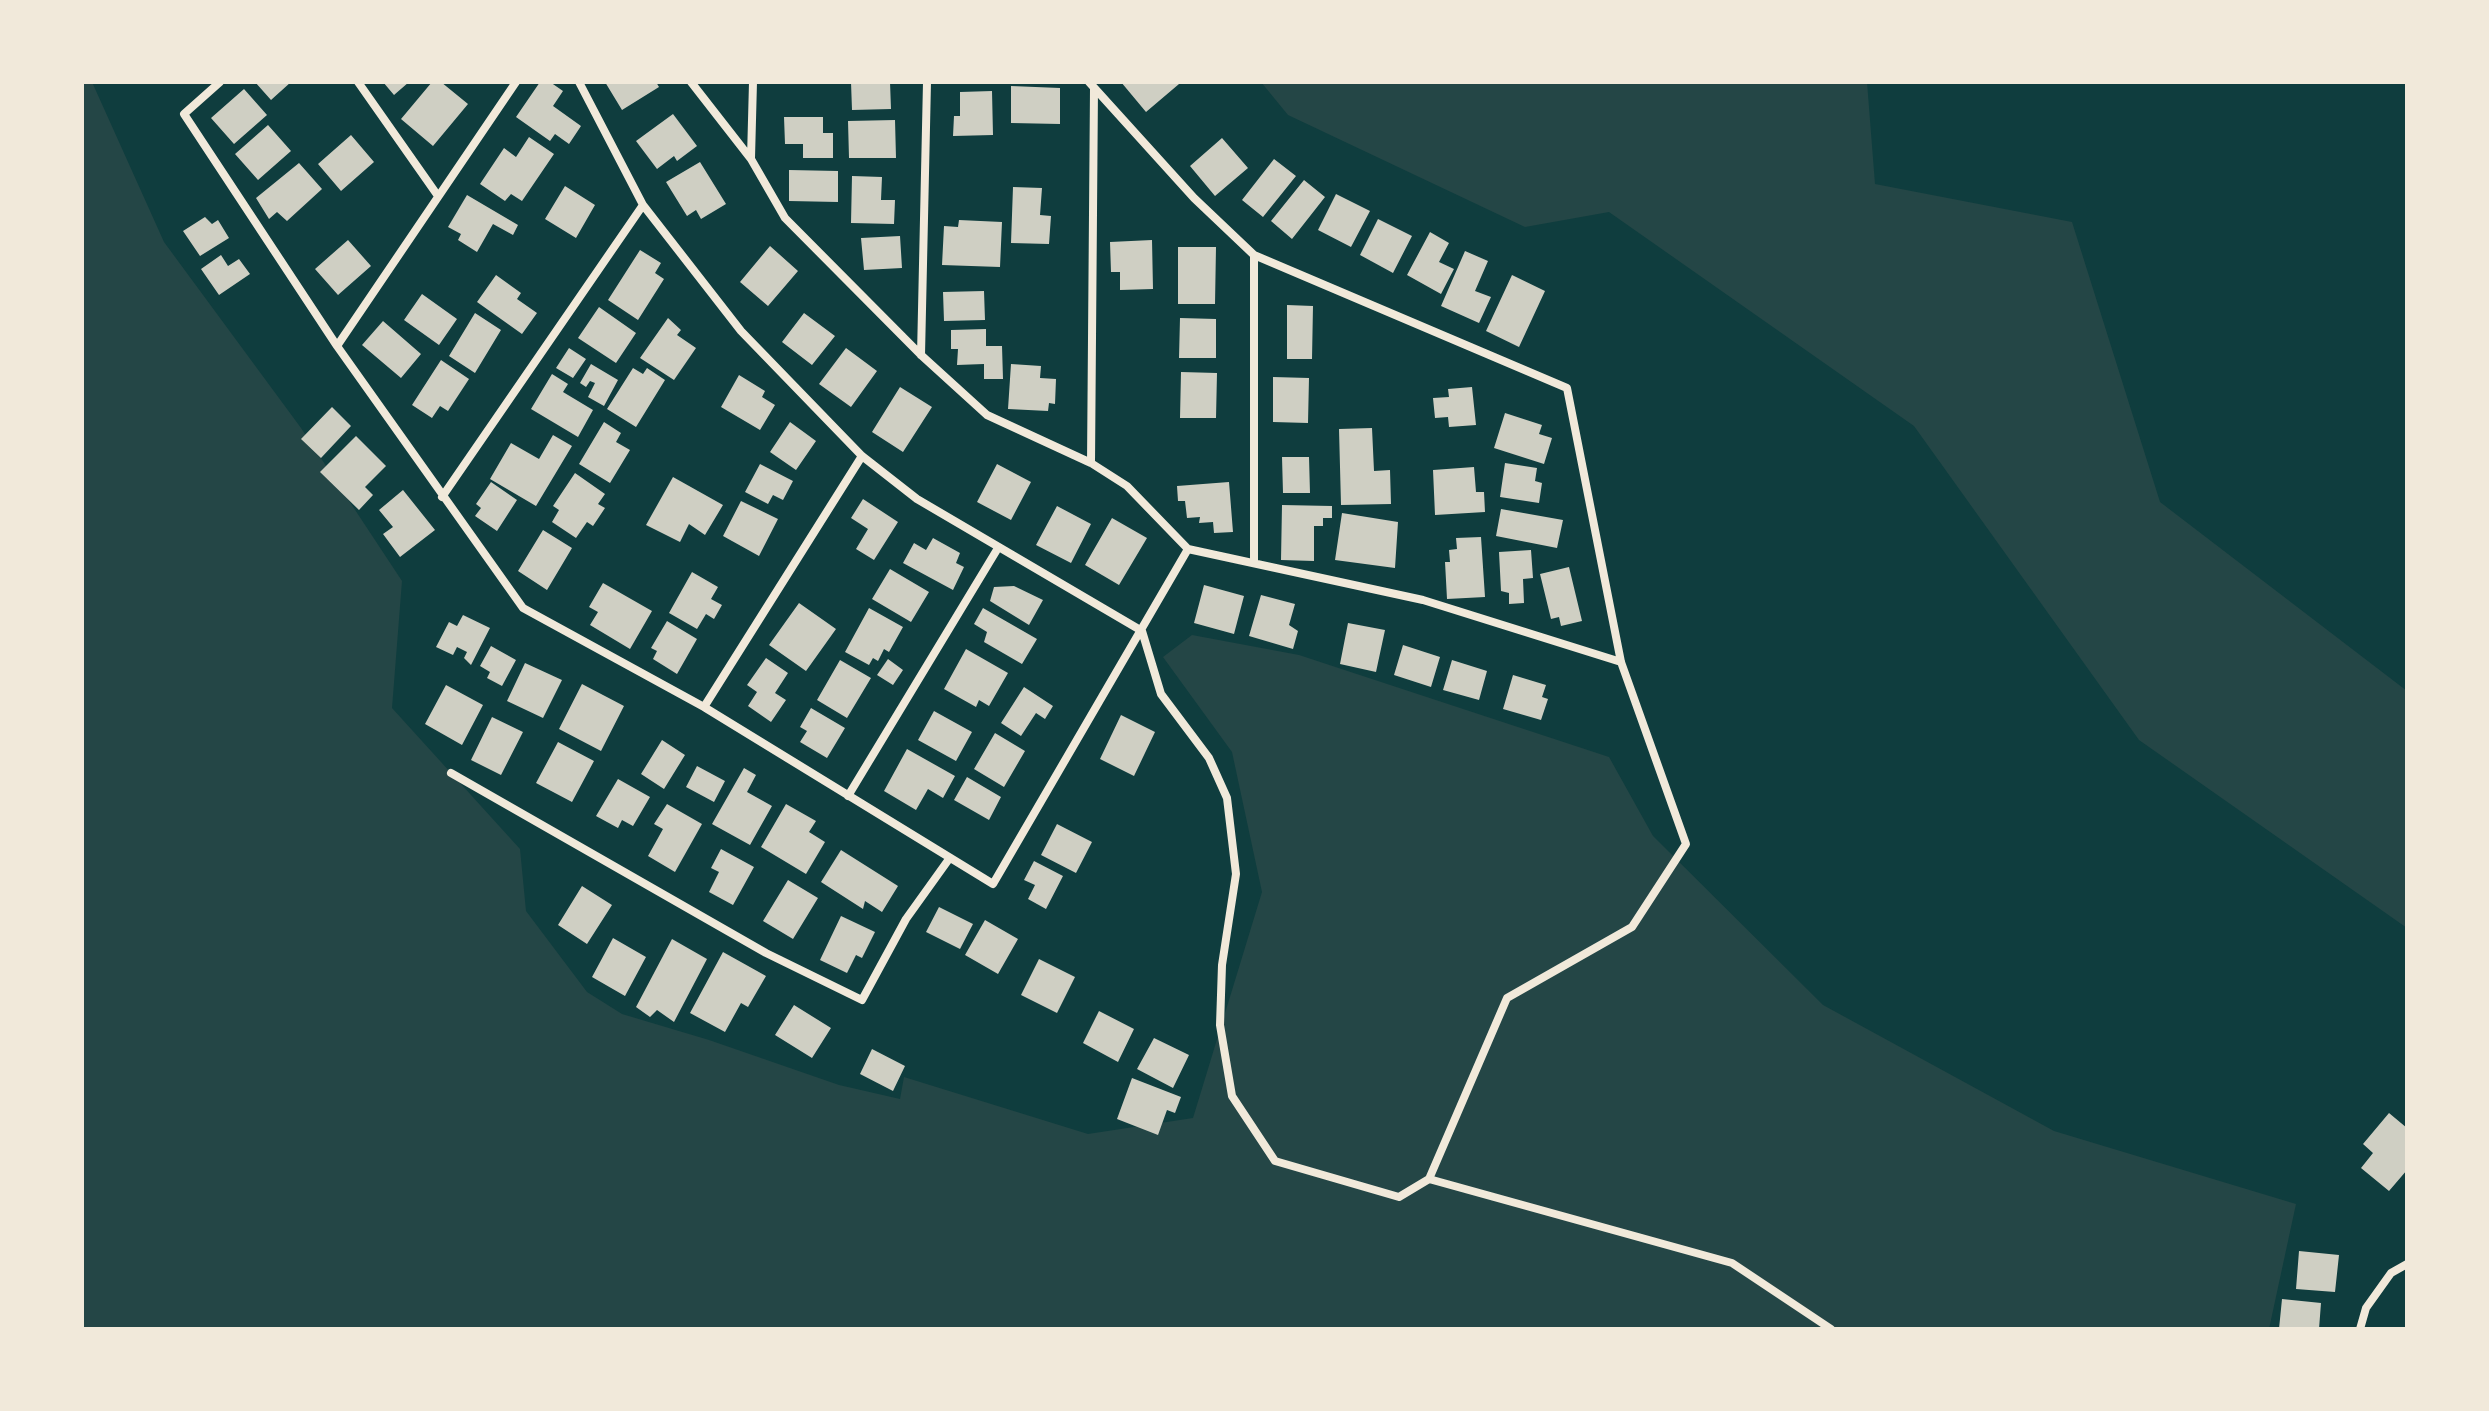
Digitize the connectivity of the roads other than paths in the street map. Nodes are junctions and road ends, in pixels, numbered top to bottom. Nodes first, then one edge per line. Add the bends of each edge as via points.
1 (220, 82) edge
2 (358, 82) edge
3 (516, 82) edge
4 (579, 82) edge
5 (691, 82) edge
6 (753, 82) edge
7 (927, 82) edge
8 (1091, 85) edge
9 (751, 159) junction
10 (438, 196) junction
11 (643, 205) junction
12 (1254, 255) junction
13 (337, 346) junction
14 (921, 355) junction
15 (862, 456) junction
16 (1091, 463) junction
17 (442, 497) junction
18 (998, 548) junction
19 (1188, 549) junction
20 (1254, 561) junction
21 (1142, 631) junction
22 (1621, 662) junction
23 (704, 707) junction
24 (451, 773) dead end
25 (848, 796) junction
26 (949, 859) junction
27 (1429, 1179) junction
28 (2407, 1264) edge
29 (1831, 1329) edge
30 (2360, 1329) edge

1 - 13 street via 184,114
2 - 10 street
3 - 10 street
4 - 11 street
5 - 9 street
6 - 9 street
7 - 14 street
8 - 12 street
8 - 16 street
9 - 14 street via 785,218
10 - 13 street
11 - 15 street via 741,331
11 - 17 street
12 - 20 street
12 - 22 street via 1567,388
13 - 17 street
14 - 16 street via 987,415
15 - 18 street via 917,499
15 - 23 street
16 - 19 street via 1127,486
17 - 23 street via 523,608
18 - 21 street
18 - 25 street
19 - 20 street
19 - 21 street
20 - 22 street via 1447,607
21 - 26 street via 993,884
21 - 27 street via 1161,694 1209,758 1227,798 1236,874 1222,965 1220,1025 1232,1096 1275,1161 1399,1197
22 - 27 street via 1686,844 1632,927 1507,998
23 - 25 street
24 - 26 street via 766,953 862,1000 906,919
25 - 26 street
27 - 29 street via 1732,1263
28 - 30 street via 2391,1273 2366,1308

